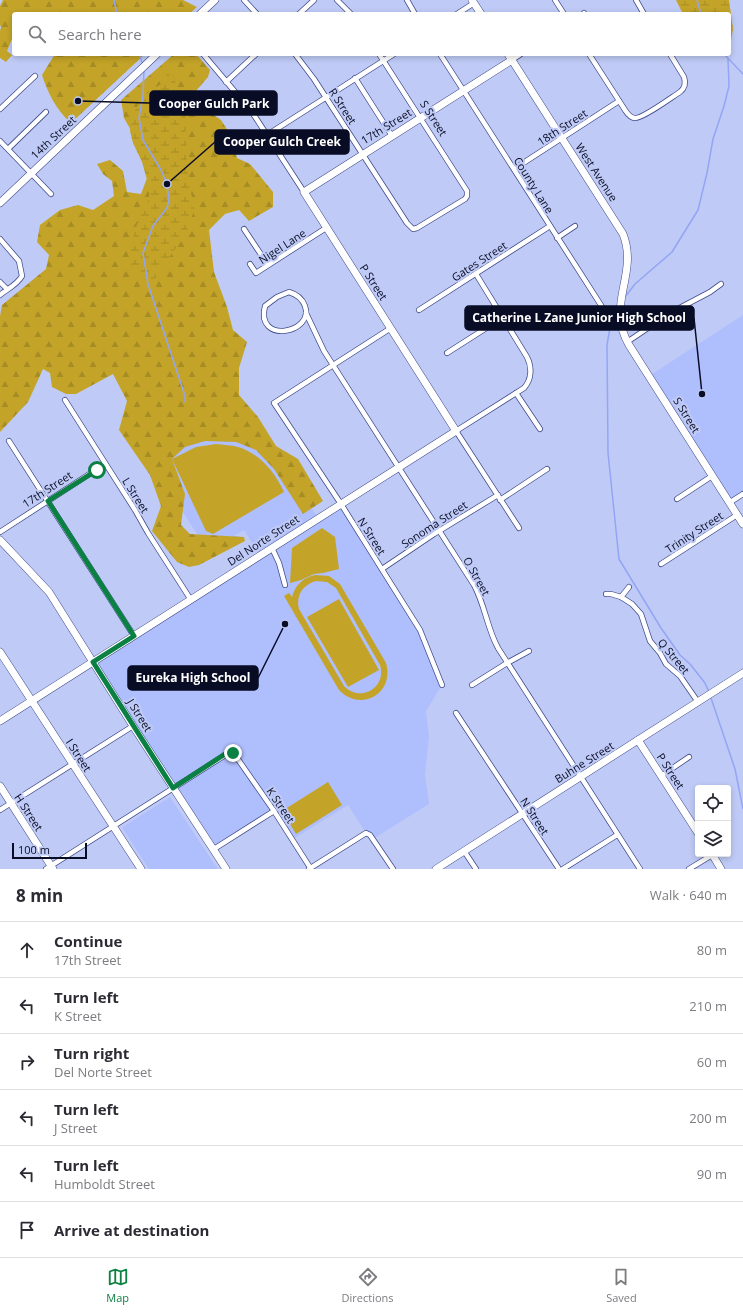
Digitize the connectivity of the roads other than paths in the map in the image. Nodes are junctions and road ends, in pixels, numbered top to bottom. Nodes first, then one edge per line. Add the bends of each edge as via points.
1 (214, 0) edge
2 (244, 0) edge
3 (314, 0) edge
4 (338, 0) edge
5 (407, 0) edge
6 (555, 0) edge
7 (636, 0) edge
8 (473, 2) edge
9 (202, 12) edge
10 (255, 12) edge
11 (301, 12) edge
12 (349, 12) edge
13 (415, 12) edge
14 (460, 12) edge
15 (480, 12) edge
16 (563, 12) edge
17 (643, 12) edge
18 (155, 56) edge
19 (205, 56) edge
20 (254, 56) edge
21 (297, 56) edge
22 (381, 56) edge
23 (391, 56) edge
24 (441, 56) edge
25 (590, 56) edge
26 (671, 56) edge
27 (510, 57) edge
28 (384, 60) junction
29 (35, 76) dead end
30 (355, 78) junction
31 (226, 82) junction
32 (463, 90) junction
33 (326, 97) junction
34 (619, 101) junction
35 (0, 109) edge
36 (46, 112) dead end
37 (421, 117) junction
38 (267, 135) junction
39 (392, 136) junction
40 (562, 138) junction
41 (0, 141) edge
42 (8, 149) junction
43 (363, 154) junction
44 (514, 168) junction
45 (32, 172) junction
46 (304, 192) junction
47 (51, 194) dead end
48 (0, 203) edge
49 (550, 226) junction
50 (575, 226) dead end
51 (326, 228) junction
52 (244, 229) dead end
53 (413, 229) joint
54 (557, 238) junction
55 (0, 239) edge
56 (250, 264) dead end
57 (268, 265) junction
58 (476, 274) junction
59 (0, 282) edge
60 (721, 284) dead end
61 (7, 289) junction
62 (0, 295) edge
63 (419, 310) dead end
64 (306, 313) junction
65 (619, 314) junction
66 (502, 318) junction
67 (391, 328) junction
68 (627, 342) junction
69 (448, 353) dead end
70 (333, 365) junction
71 (516, 393) junction
72 (65, 400) dead end
73 (540, 430) dead end
74 (456, 431) junction
75 (9, 441) dead end
76 (105, 464) junction
77 (399, 467) junction
78 (547, 469) dead end
79 (712, 476) junction
80 (743, 494) edge
81 (499, 497) junction
82 (677, 500) dead end
83 (48, 501) junction
84 (730, 503) junction
85 (341, 504) junction
86 (737, 515) junction
87 (743, 524) edge
88 (519, 528) dead end
89 (439, 530) junction
90 (0, 532) edge
91 (0, 540) edge
92 (272, 548) junction
93 (661, 564) dead end
94 (382, 569) junction
95 (285, 584) dead end
96 (629, 587) dead end
97 (606, 594) dead end
98 (621, 597) junction
99 (191, 600) junction
100 (134, 636) junction
101 (529, 651) dead end
102 (0, 652) edge
103 (93, 662) junction
104 (508, 663) junction
105 (743, 673) edge
106 (442, 685) dead end
107 (472, 685) dead end
108 (32, 701) junction
109 (698, 702) junction
110 (456, 713) dead end
111 (0, 721) edge
112 (133, 726) junction
113 (638, 740) junction
114 (689, 757) dead end
115 (72, 764) junction
116 (661, 776) junction
117 (580, 777) junction
118 (0, 786) edge
119 (173, 788) junction
120 (11, 804) junction
121 (0, 810) edge
122 (274, 811) junction
123 (523, 813) junction
124 (113, 826) junction
125 (695, 828) edge
126 (617, 834) junction
127 (214, 849) junction
128 (464, 851) junction
129 (707, 857) edge
130 (714, 857) edge
131 (50, 868) edge
132 (141, 869) edge
133 (226, 869) edge
134 (310, 869) edge
135 (393, 869) edge
136 (436, 869) edge
137 (476, 869) edge
138 (559, 869) edge
139 (563, 869) edge
140 (640, 869) edge
141 (689, 869) edge
142 (721, 869) edge

1 - 9 street
2 - 10 street
3 - 11 street
4 - 12 street
5 - 13 street
6 - 16 street
7 - 17 street
8 - 14 street
8 - 15 street
18 - 45 street, 14th Street
19 - 31 street, P Street
20 - 31 street
21 - 33 street, R Street
22 - 28 street, S Street
23 - 28 street
24 - 32 street, County Lane
25 - 34 street
26 - 34 street via 683,74 685,83 680,92 638,118 632,118
27 - 32 street, 17th Street
27 - 40 street, West Avenue
28 - 30 street
28 - 37 street, S Street
29 - 35 street
30 - 33 street
30 - 39 street
31 - 38 street, P Street via 246,104
32 - 37 street, 17th Street
32 - 44 street, County Lane
33 - 38 street
33 - 43 street, R Street
34 - 40 street, 18th Street
36 - 42 street, 14th Street
37 - 39 street, 17th Street
37 - 53 street, S Street via 468,194 466,198 421,227
38 - 46 street, P Street
39 - 43 street, 17th Street
40 - 44 street, 18th Street
40 - 65 street, West Avenue via 625,240 628,263
41 - 42 street
42 - 45 street
43 - 46 street, 17th Street
43 - 53 street, R Street via 407,224
44 - 49 street, County Lane
45 - 47 street
45 - 48 street, 14th Street
46 - 51 street, P Street
49 - 54 street, County Lane
49 - 58 street, Gates Street
50 - 54 street
51 - 57 street, Nigel Lane
51 - 67 street, P Street
52 - 57 street
54 - 65 street, County Lane via 606,313
55 - 61 street via 19,261 22,276 16,284
56 - 57 street, Nigel Lane via 256,273
58 - 63 street, Gates Street
58 - 66 street
59 - 61 street
60 - 68 street
61 - 62 street
64 - 64 street via 300,323 290,330 280,332 269,325 264,317 265,306 289,292 302,301
64 - 70 street, O Street
65 - 68 street, S Street
66 - 69 street
66 - 71 street, Del Norte Street via 531,367 527,384
67 - 70 street
67 - 74 street, P Street
68 - 79 street, S Street
70 - 77 street, O Street
70 - 85 street, N Street via 274,403
71 - 73 street
71 - 74 street, Del Norte Street
72 - 76 street, L Street
74 - 77 street, Del Norte Street
74 - 81 street, P Street
75 - 83 street
76 - 83 street, 17th Street
76 - 99 street, L Street
77 - 85 street, Del Norte Street
77 - 89 street, O Street
78 - 81 street, Sonoma Street
79 - 82 street
79 - 84 street, S Street
80 - 84 street
81 - 88 street, P Street
81 - 89 street, Sonoma Street
83 - 90 street, 17th Street
83 - 100 street
84 - 86 street, S Street
85 - 92 street, Del Norte Street
85 - 94 street, N Street
86 - 87 street, S Street
86 - 93 street, Trinity Street
89 - 94 street, Sonoma Street
89 - 104 street, O Street via 476,589 493,637
91 - 103 street, J Street via 49,592
92 - 95 street
92 - 99 street, Del Norte Street
94 - 106 street, N Street via 420,630
96 - 98 street
97 - 98 street, Q Street
98 - 109 street, Q Street via 641,614 650,641
99 - 100 street, Del Norte Street
100 - 103 street, Del Norte Street
101 - 104 street
102 - 108 street, I Street
103 - 108 street, Del Norte Street
103 - 112 street, J Street
104 - 107 street
104 - 117 street, O Street
105 - 109 street, Buhne Street
108 - 111 street, Del Norte Street
108 - 115 street, I Street
109 - 113 street, Buhne Street
110 - 123 street, N Street
112 - 115 street
112 - 119 street, J Street
113 - 116 street, P Street
113 - 117 street, Buhne Street
114 - 116 street
115 - 120 street
115 - 124 street, I Street
116 - 125 street, P Street
117 - 123 street, Buhne Street
117 - 126 street, O Street
118 - 120 street, H Street
119 - 122 street, K Street via 230,752 235,755
119 - 124 street
119 - 127 street, J Street
120 - 121 street
120 - 131 street, H Street
122 - 127 street
122 - 134 street, K Street
123 - 128 street, Buhne Street
123 - 138 street, N Street
124 - 131 street
124 - 132 street, I Street
126 - 139 street
126 - 140 street, O Street
127 - 133 street, J Street
128 - 136 street, Buhne Street
128 - 137 street
129 - 141 street
130 - 142 street
134 - 135 street via 366,833

